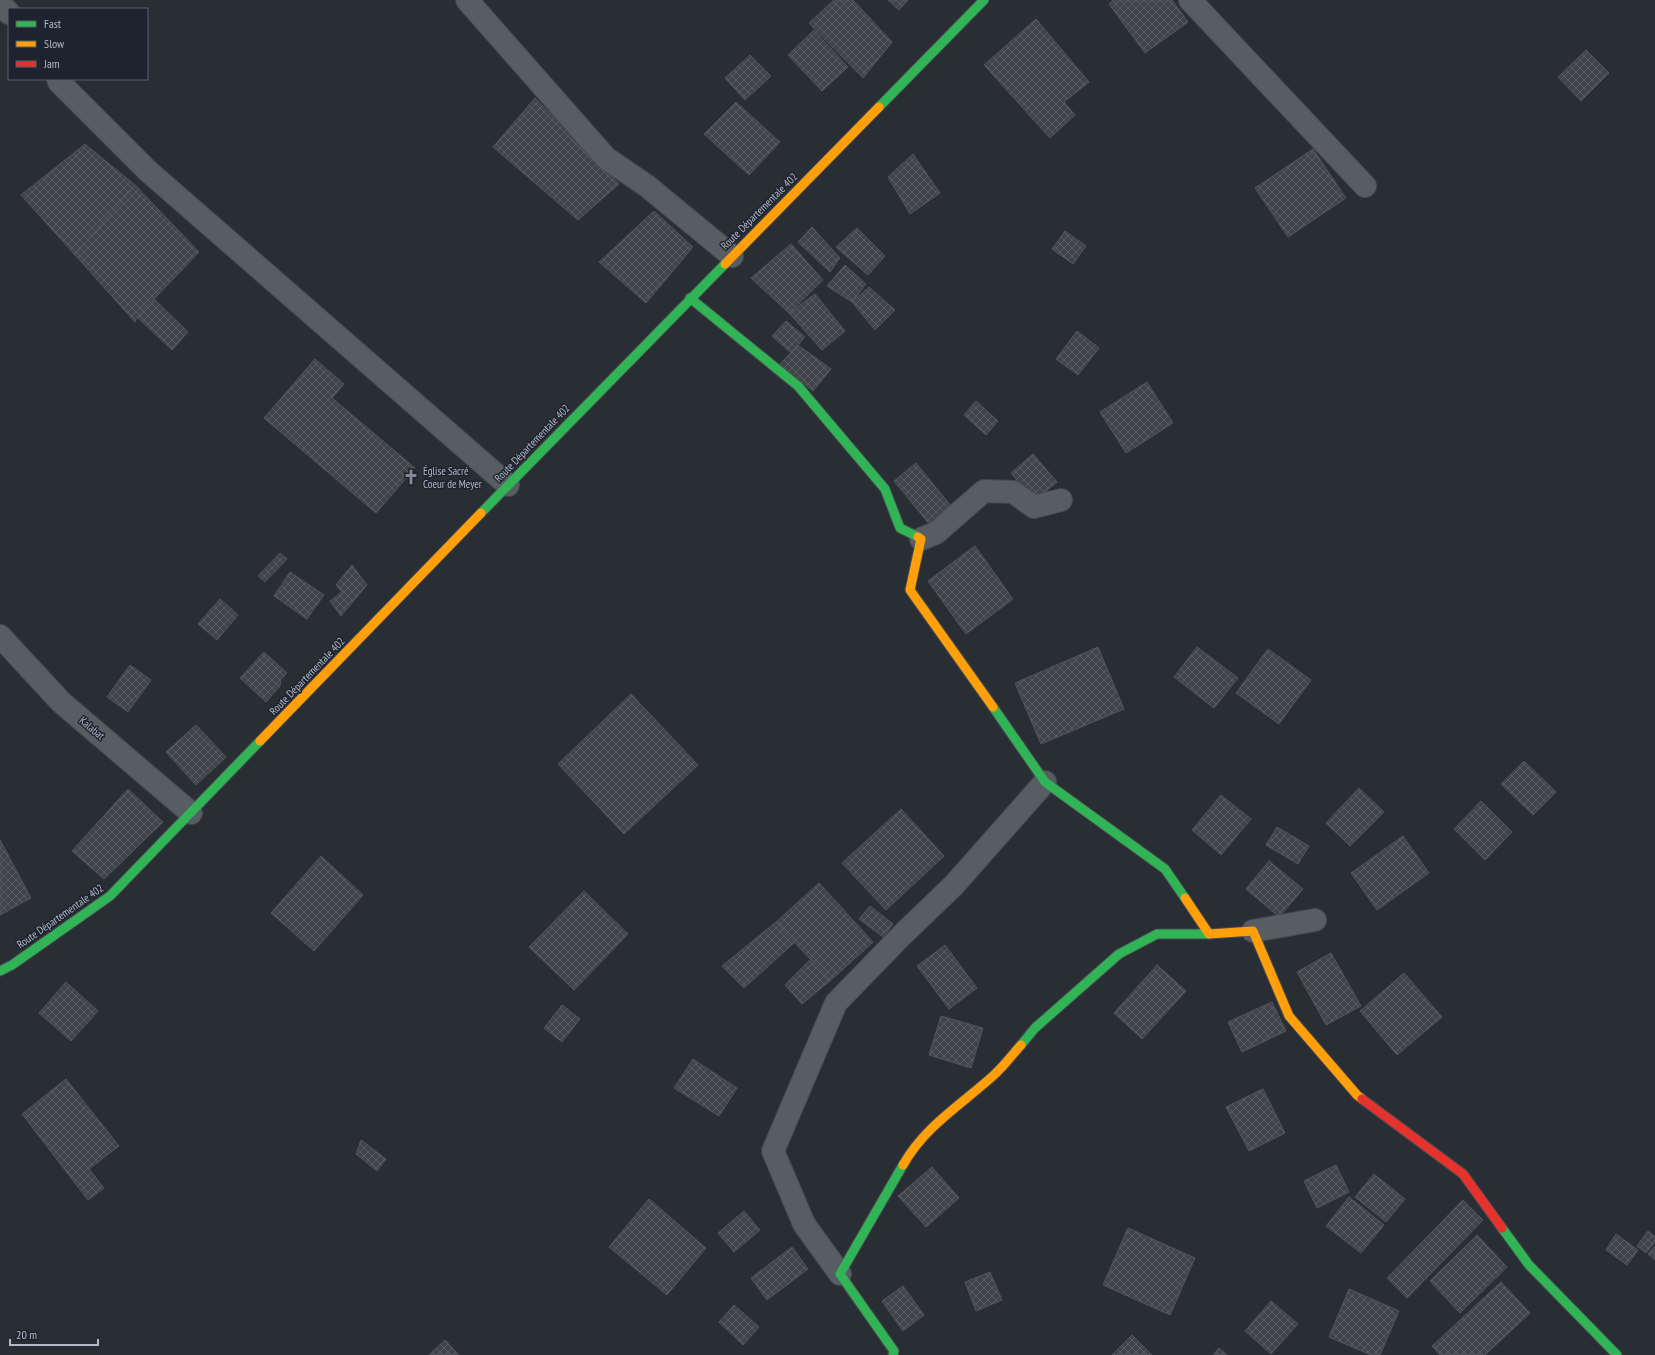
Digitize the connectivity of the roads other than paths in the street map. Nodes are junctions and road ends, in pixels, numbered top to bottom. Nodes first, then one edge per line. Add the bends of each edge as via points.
1 (467, 0) edge
2 (984, 0) edge
3 (1190, 0) edge
4 (0, 4) edge
5 (8, 12) edge
6 (58, 80) edge
7 (1365, 186) dead end
8 (732, 256) junction
9 (690, 298) junction
10 (508, 485) junction
11 (1061, 500) dead end
12 (921, 539) junction
13 (0, 636) edge
14 (1045, 782) junction
15 (191, 813) junction
16 (1315, 920) dead end
17 (1253, 930) junction
18 (1209, 934) junction
19 (0, 971) edge
20 (840, 1274) junction
21 (893, 1355) edge
22 (1617, 1355) edge

1 - 8 street via 606,158 647,186
2 - 8 street, Route Départementale 402
3 - 7 street
4 - 5 street
6 - 10 street via 148,171
8 - 9 street, Route Départementale 402
9 - 10 street, Route Départementale 402
9 - 12 street via 798,386 885,489 900,528
10 - 15 street, Route Départementale 402
11 - 12 street via 1034,507 1013,492 984,491 936,533
12 - 14 street via 910,590
13 - 15 street, Kalabat via 61,702
14 - 18 street via 1165,869
14 - 20 street via 954,885 836,1003 773,1151 804,1224
15 - 19 street, Route Départementale 402 via 110,896
16 - 17 street
17 - 18 street
17 - 22 street via 1289,1016 1294,1022 1357,1095 1463,1174 1529,1265
18 - 20 street via 1157,934 1119,954 1035,1028 995,1074 936,1123 912,1149
20 - 21 street via 894,1351

